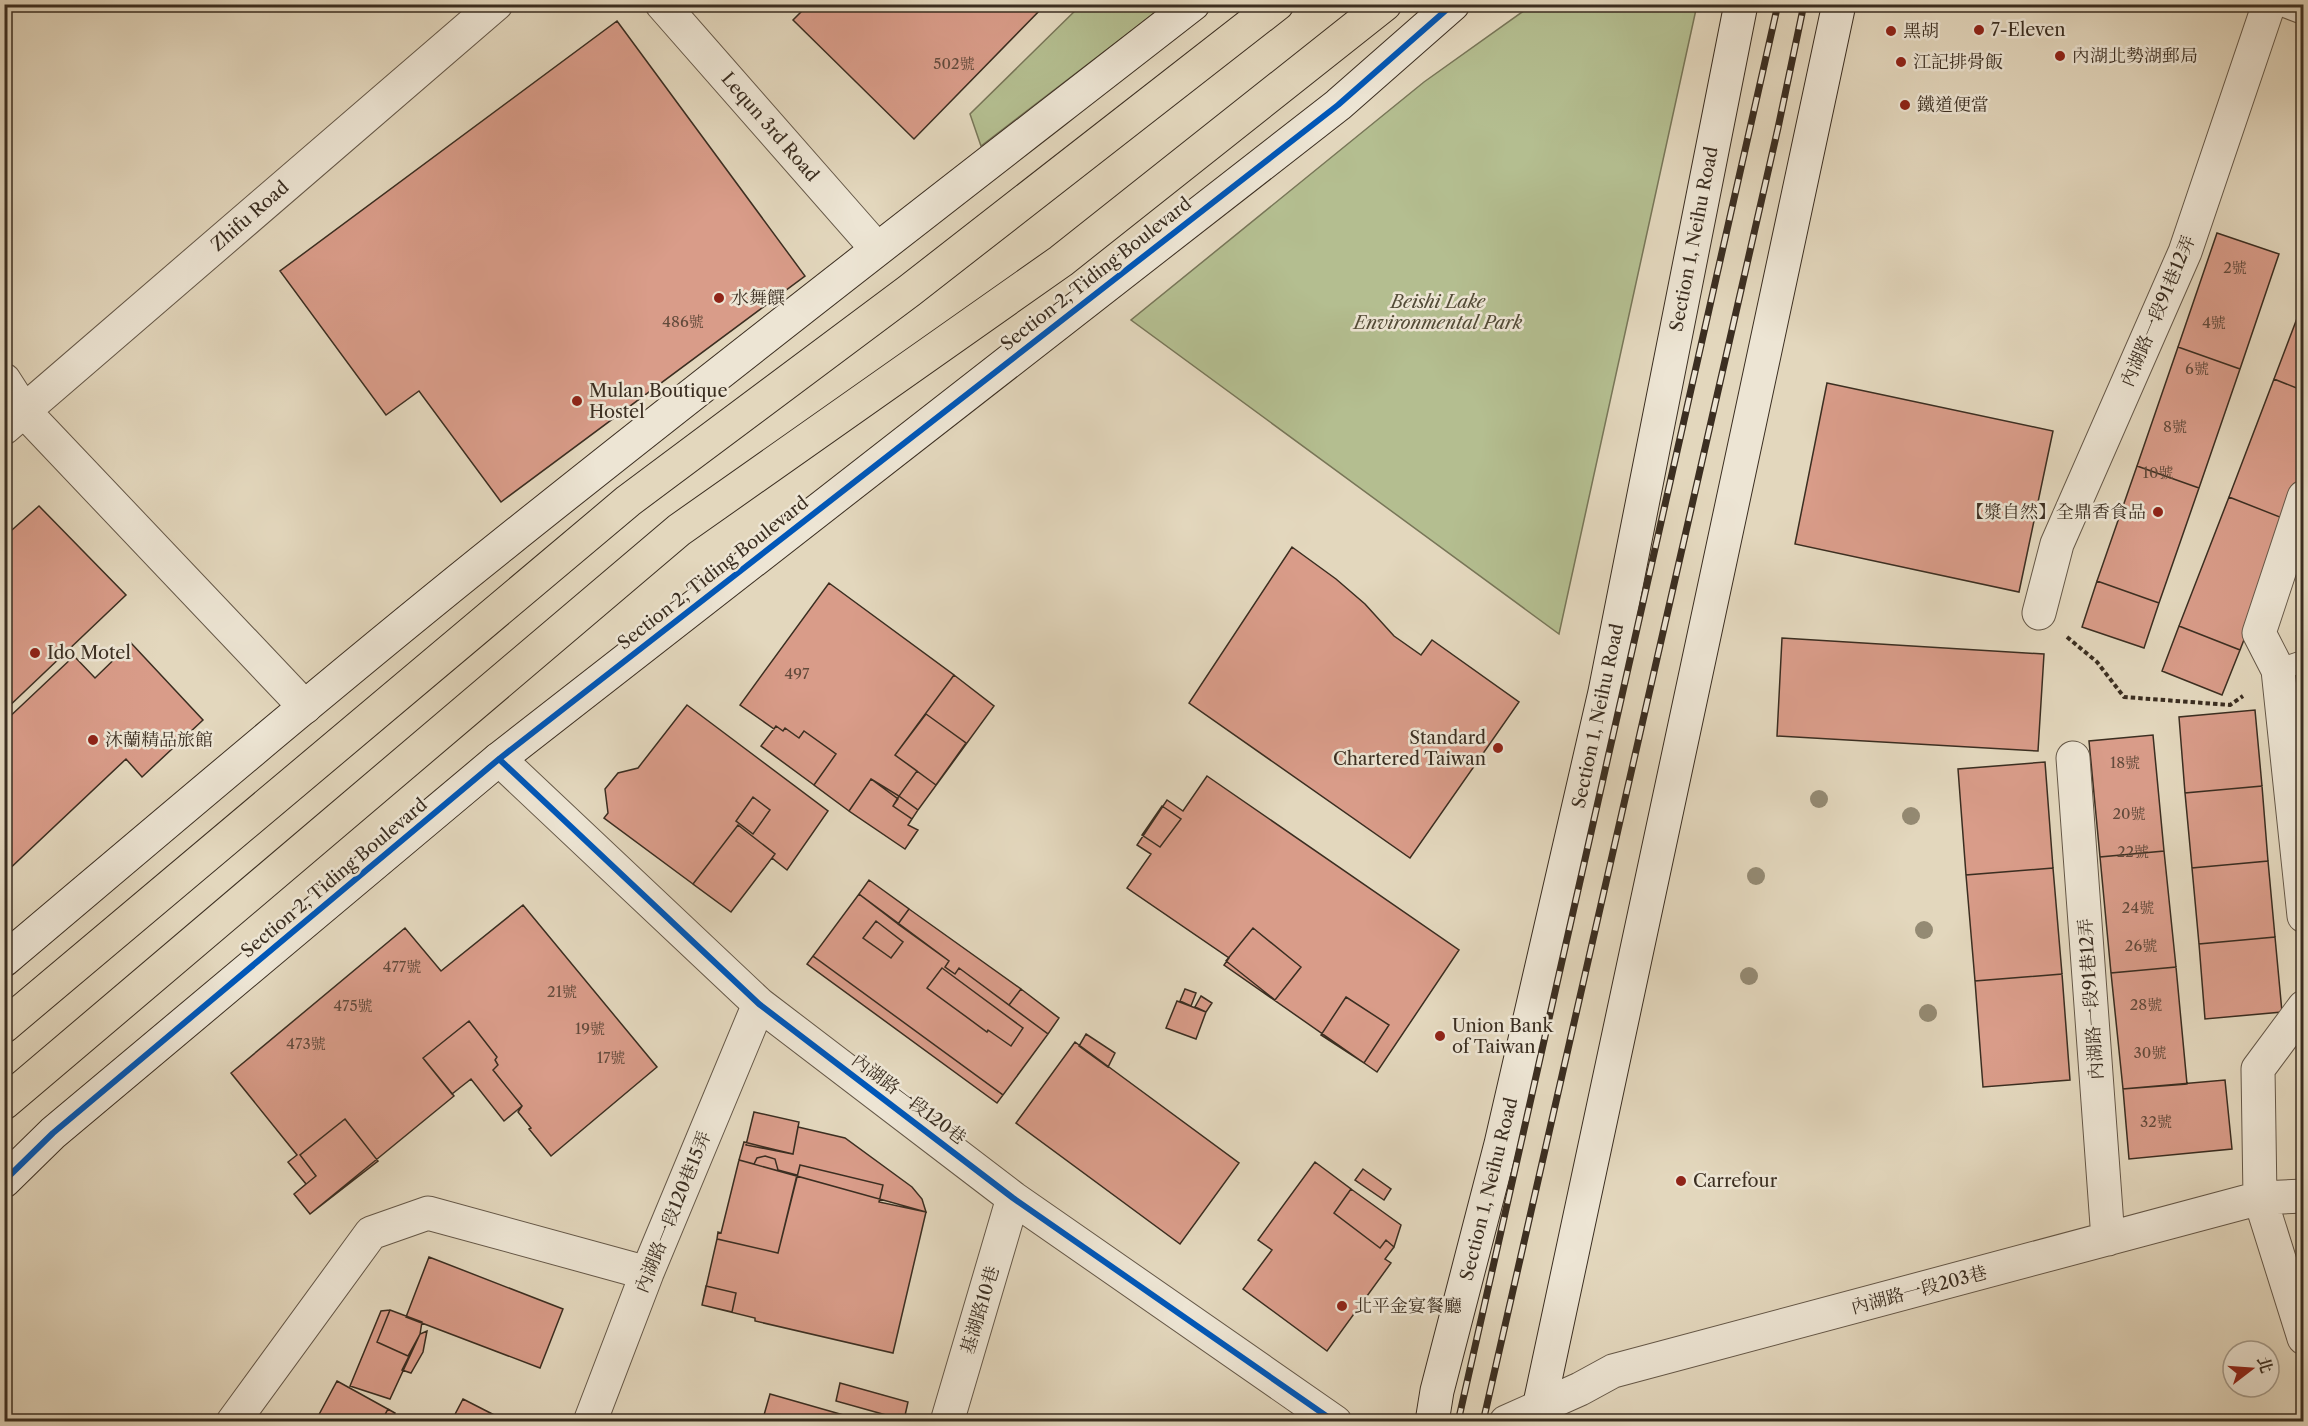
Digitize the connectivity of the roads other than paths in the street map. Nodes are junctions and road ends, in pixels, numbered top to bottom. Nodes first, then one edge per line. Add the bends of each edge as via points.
1 (496, 4) edge
2 (663, 4) edge
3 (1193, 4) edge
4 (1277, 4) edge
5 (1385, 4) edge
6 (1454, 4) edge
7 (1478, 4) edge
8 (1741, 4) edge
9 (1839, 4) edge
10 (2269, 4) edge
11 (2278, 4) edge
12 (2304, 14) edge
13 (1338, 105) junction
14 (877, 249) junction
15 (4, 380) edge
16 (14, 419) edge
17 (2304, 497) edge
18 (2039, 613) road end
19 (2291, 666) edge
20 (304, 707) junction
21 (2073, 758) dead end
22 (499, 759) junction
23 (2304, 916) edge
24 (4, 960) edge
25 (759, 1004) junction
26 (2304, 1007) edge
27 (4, 1026) edge
28 (4, 1103) edge
29 (4, 1181) edge
30 (2304, 1196) edge
31 (1014, 1197) junction
32 (2260, 1198) junction
33 (2108, 1239) junction
34 (647, 1274) junction
35 (2304, 1338) edge
36 (1538, 1414) edge
37 (233, 1422) edge
38 (590, 1422) edge
39 (947, 1422) edge
40 (1335, 1422) edge
41 (1431, 1422) edge
42 (1506, 1422) edge

1 - 16 street, Zhifu Road
2 - 14 street, Lequn 3rd Road
3 - 14 street
4 - 27 highway via 919,283 628,501
5 - 28 highway, Section 2, Tiding Boulevard via 1061,261 679,530
6 - 13 street, Section 2, Tiding Boulevard
7 - 13 street
8 - 41 street, Section 1, Neihu Road via 1605,692 1501,1144
9 - 36 street
10 - 18 street, 內湖路一段91巷12弄 via 2185,252 2057,544
11 - 12 lane
13 - 22 street, Section 2, Tiding Boulevard
14 - 20 street via 504,543
15 - 16 street
16 - 20 street
17 - 19 street via 2259,633
19 - 23 street
20 - 24 street
21 - 33 street, 內湖路一段91巷12弄
22 - 25 street, 內湖路一段120巷
22 - 29 street, Section 2, Tiding Boulevard via 53,1133
25 - 31 street, 內湖路一段120巷
25 - 34 street, 內湖路一段120巷15弄
26 - 32 street via 2258,1069
30 - 32 street, 內湖路一段203巷
31 - 39 street, 基湖路10巷
31 - 40 street, 內湖路一段120巷
32 - 33 street, 內湖路一段203巷
32 - 35 street
33 - 36 street, 內湖路一段203巷 via 1613,1371
34 - 37 street via 428,1213 370,1233
34 - 38 street, 內湖路一段120巷15弄
36 - 42 street, 內湖路一段203巷

